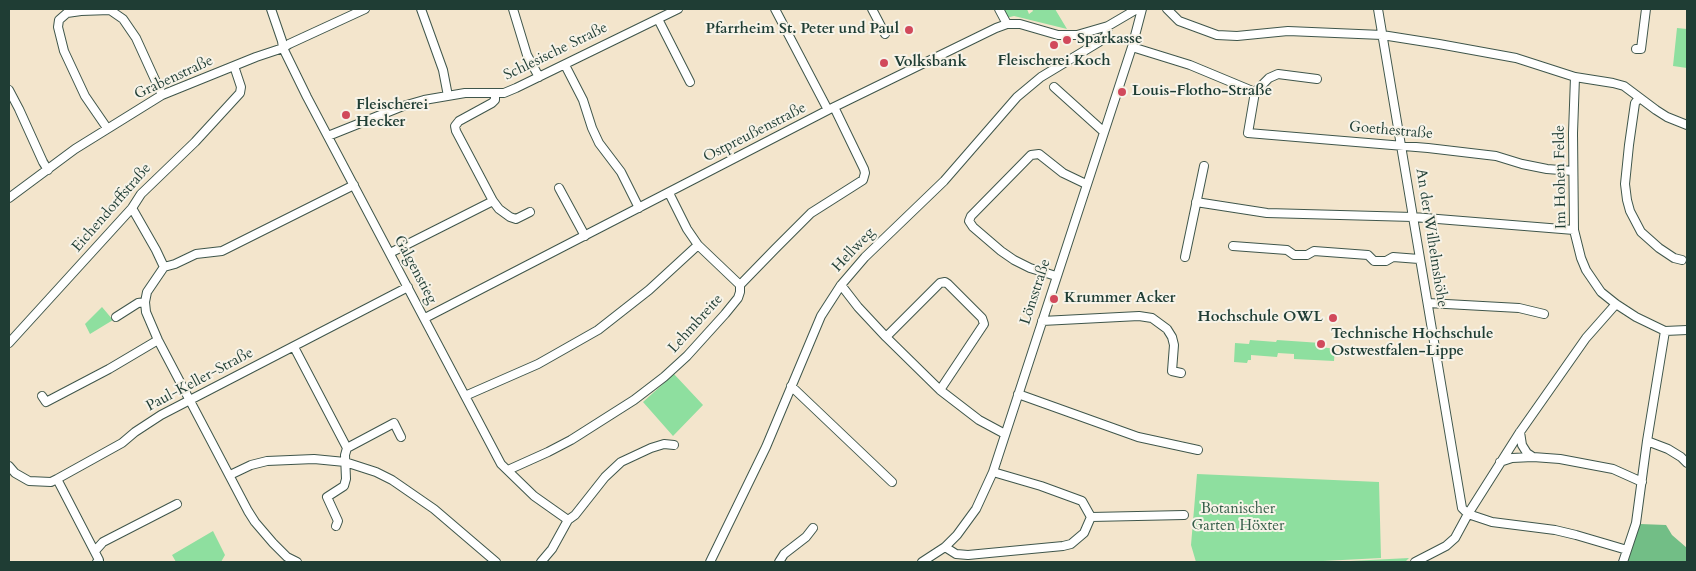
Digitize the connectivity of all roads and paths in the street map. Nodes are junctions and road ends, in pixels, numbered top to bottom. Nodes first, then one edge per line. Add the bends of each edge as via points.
1 (271, 9) edge
2 (365, 9) edge
3 (421, 9) edge
4 (513, 9) edge
5 (678, 9) edge
6 (775, 9) edge
7 (872, 9) edge
8 (999, 9) edge
9 (1137, 9) edge
10 (1142, 9) edge
11 (1167, 9) edge
12 (1378, 9) edge
13 (1646, 9) edge
14 (658, 19) junction
15 (1007, 24) junction
16 (1108, 26) junction
17 (885, 34) dead end
18 (1382, 35) junction
19 (1132, 46) junction
20 (283, 48) junction
21 (1636, 49) dead end
22 (565, 64) junction
23 (234, 66) junction
24 (539, 77) junction
25 (1576, 77) junction
26 (1317, 79) dead end
27 (690, 82) dead end
28 (1054, 86) dead end
29 (9, 90) edge
30 (1255, 92) junction
31 (495, 94) junction
32 (162, 95) junction
33 (448, 96) junction
34 (1639, 98) junction
35 (831, 109) junction
36 (1687, 125) edge
37 (107, 128) junction
38 (1104, 132) junction
39 (328, 136) junction
40 (1402, 146) junction
41 (1204, 166) dead end
42 (48, 170) junction
43 (1573, 171) junction
44 (1086, 184) junction
45 (354, 185) junction
46 (559, 188) dead end
47 (668, 193) junction
48 (9, 198) edge
49 (493, 201) junction
50 (1196, 202) junction
51 (132, 208) junction
52 (639, 208) junction
53 (530, 212) dead end
54 (1413, 217) junction
55 (1574, 230) junction
56 (585, 236) junction
57 (698, 245) junction
58 (1233, 246) dead end
59 (390, 253) junction
60 (1185, 257) dead end
61 (1419, 259) junction
62 (1682, 260) dead end
63 (164, 267) junction
64 (1056, 276) junction
65 (740, 285) junction
66 (841, 285) junction
67 (408, 287) junction
68 (145, 302) junction
69 (1428, 303) junction
70 (1616, 304) junction
71 (1544, 314) dead end
72 (116, 317) dead end
73 (425, 318) junction
74 (1042, 321) junction
75 (1687, 330) edge
76 (1665, 331) junction
77 (886, 337) junction
78 (158, 340) junction
79 (9, 343) edge
80 (294, 347) junction
81 (1181, 373) dead end
82 (791, 386) junction
83 (940, 390) junction
84 (1018, 394) junction
85 (42, 396) dead end
86 (465, 396) junction
87 (191, 400) junction
88 (1520, 432) junction
89 (1005, 434) junction
90 (401, 437) dead end
91 (1647, 441) junction
92 (674, 445) dead end
93 (347, 448) junction
94 (1198, 450) dead end
95 (1533, 457) junction
96 (345, 462) junction
97 (1500, 462) junction
98 (1687, 463) edge
99 (9, 466) edge
100 (508, 470) junction
101 (993, 472) junction
102 (230, 475) junction
103 (56, 479) junction
104 (892, 482) dead end
105 (1642, 482) junction
106 (177, 504) dead end
107 (1468, 514) junction
108 (1184, 515) dead end
109 (1091, 517) junction
110 (568, 520) junction
111 (336, 526) dead end
112 (813, 528) dead end
113 (945, 547) junction
114 (1627, 550) junction
115 (95, 551) junction
116 (286, 559) edge
117 (1419, 561) edge
118 (97, 562) edge
119 (297, 562) edge
120 (496, 562) edge
121 (541, 562) edge
122 (710, 562) edge
123 (779, 562) edge
124 (922, 562) edge
125 (1622, 562) edge

1 - 20 street, Galgenstieg
2 - 20 street, Grabenstraße
3 - 33 street
4 - 24 street via 527,55
5 - 14 street, Schlesische Straße
6 - 35 street
7 - 17 street
8 - 15 street
9 - 16 street
10 - 19 street, Lönsstraße
11 - 18 street via 1179,21 1217,35 1288,31
12 - 18 street, An der Wilhelmshöhe
13 - 21 street via 1641,50
14 - 22 street, Schlesische Straße
14 - 27 street
15 - 16 street via 1020,24 1066,36
15 - 35 street, Ostpreußenstraße
16 - 66 street, Hellweg via 1106,36 1099,42 1041,77 1017,97 944,181 865,257
18 - 25 street via 1516,58
18 - 40 street, An der Wilhelmshöhe
19 - 30 street via 1190,65
19 - 38 street, Lönsstraße
20 - 23 street, Grabenstraße
20 - 39 street, Galgenstieg
22 - 24 street, Schlesische Straße
22 - 52 street via 599,143 621,172
23 - 32 street, Grabenstraße
23 - 51 street, Eichendorffstraße via 242,87 240,93 141,194
24 - 31 street, Schlesische Straße
25 - 34 street via 1612,82 1624,86
25 - 43 street, Im Hohen Felde
26 - 30 street via 1278,74
28 - 38 street
29 - 42 street
30 - 40 street, Goethestraße via 1248,133
31 - 33 street, Schlesische Straße
31 - 49 street via 492,103 455,126
32 - 37 street, Grabenstraße
32 - 37 street via 124,19 110,10 67,13 59,20 58,27 64,51 85,96
33 - 39 street, Schlesische Straße via 403,106
34 - 36 street via 1667,117
34 - 62 street via 1635,103 1625,184 1627,200 1641,232 1659,248
35 - 47 street, Ostpreußenstraße
35 - 65 street, Lehmbreite via 864,169 865,177 811,213
37 - 42 street, Grabenstraße
38 - 44 street, Lönsstraße
39 - 45 street, Galgenstieg
40 - 43 street, Goethestraße via 1496,156 1538,168
40 - 54 street, An der Wilhelmshöhe
41 - 50 street
42 - 48 street, Grabenstraße
43 - 55 street, Im Hohen Felde
44 - 64 street, Lönsstraße
44 - 64 street via 1063,174 1039,154 1031,155 969,221 1014,260
45 - 59 street, Galgenstieg
45 - 63 street via 222,251 196,254
46 - 56 street
47 - 52 street, Ostpreußenstraße
47 - 57 street
49 - 53 street via 510,217
49 - 59 street
50 - 54 street via 1267,213
50 - 60 street
51 - 63 street
51 - 79 street, Eichendorffstraße
52 - 56 street, Ostpreußenstraße
54 - 55 street
54 - 61 street, An der Wilhelmshöhe
55 - 70 street, Im Hohen Felde via 1586,270 1602,292
56 - 73 street, Ostpreußenstraße
57 - 65 street
57 - 86 street via 649,290 598,330 538,364
58 - 61 street via 1287,250 1294,255 1307,255 1314,251 1368,255 1374,261 1386,261 1393,256
59 - 67 street, Galgenstieg
61 - 69 street, An der Wilhelmshöhe
63 - 68 street via 153,280
64 - 74 street, Lönsstraße
65 - 100 street, Lehmbreite via 738,298 725,314 664,377 572,440
66 - 77 street
66 - 82 street, Hellweg via 821,316
67 - 73 street, Galgenstieg
67 - 80 street, Paul-Keller-Straße
68 - 72 street
68 - 78 street
69 - 71 street via 1519,308
69 - 107 street, An der Wilhelmshöhe via 1462,508
70 - 76 street, Im Hohen Felde
70 - 88 street via 1586,338
73 - 86 street, Galgenstieg
74 - 81 street via 1152,318 1172,337 1172,371
74 - 84 street, Lönsstraße
75 - 76 street, Im Hohen Felde
76 - 91 street
77 - 83 street
77 - 83 street via 940,283 948,284 982,318 984,324
78 - 85 street via 46,402
78 - 87 street
80 - 87 street, Paul-Keller-Straße
80 - 93 street
82 - 104 street
82 - 122 street, Hellweg via 766,447
83 - 89 street via 979,420
84 - 89 street, Lönsstraße
84 - 94 street via 1138,437
86 - 100 street, Galgenstieg via 494,452
87 - 102 street
87 - 103 street, Paul-Keller-Straße
88 - 95 street via 1522,445
88 - 97 street
89 - 101 street, Lönsstraße
90 - 93 street via 394,423
91 - 98 street via 1681,456
91 - 105 street
92 - 110 street via 650,448 621,462
93 - 96 street
95 - 97 street
95 - 105 street via 1613,469
96 - 102 street via 314,459 267,461
96 - 111 street via 344,486 327,497 338,521
96 - 120 street via 392,480 434,509
97 - 107 street
99 - 103 street, Paul-Keller-Straße via 29,481 50,482
100 - 110 street, Galgenstieg via 534,496
101 - 109 street via 1082,501
101 - 113 street, Lönsstraße via 976,510
102 - 116 street via 255,522
103 - 115 street
105 - 114 street via 1636,523
106 - 115 street via 103,542
107 - 114 street via 1492,522 1576,535
107 - 117 street via 1455,538
108 - 109 street
109 - 113 street via 1084,533 1071,544 1063,546 968,555 956,554
110 - 121 street
112 - 123 street
113 - 124 street, Lönsstraße
114 - 125 street
115 - 118 street
116 - 119 street

